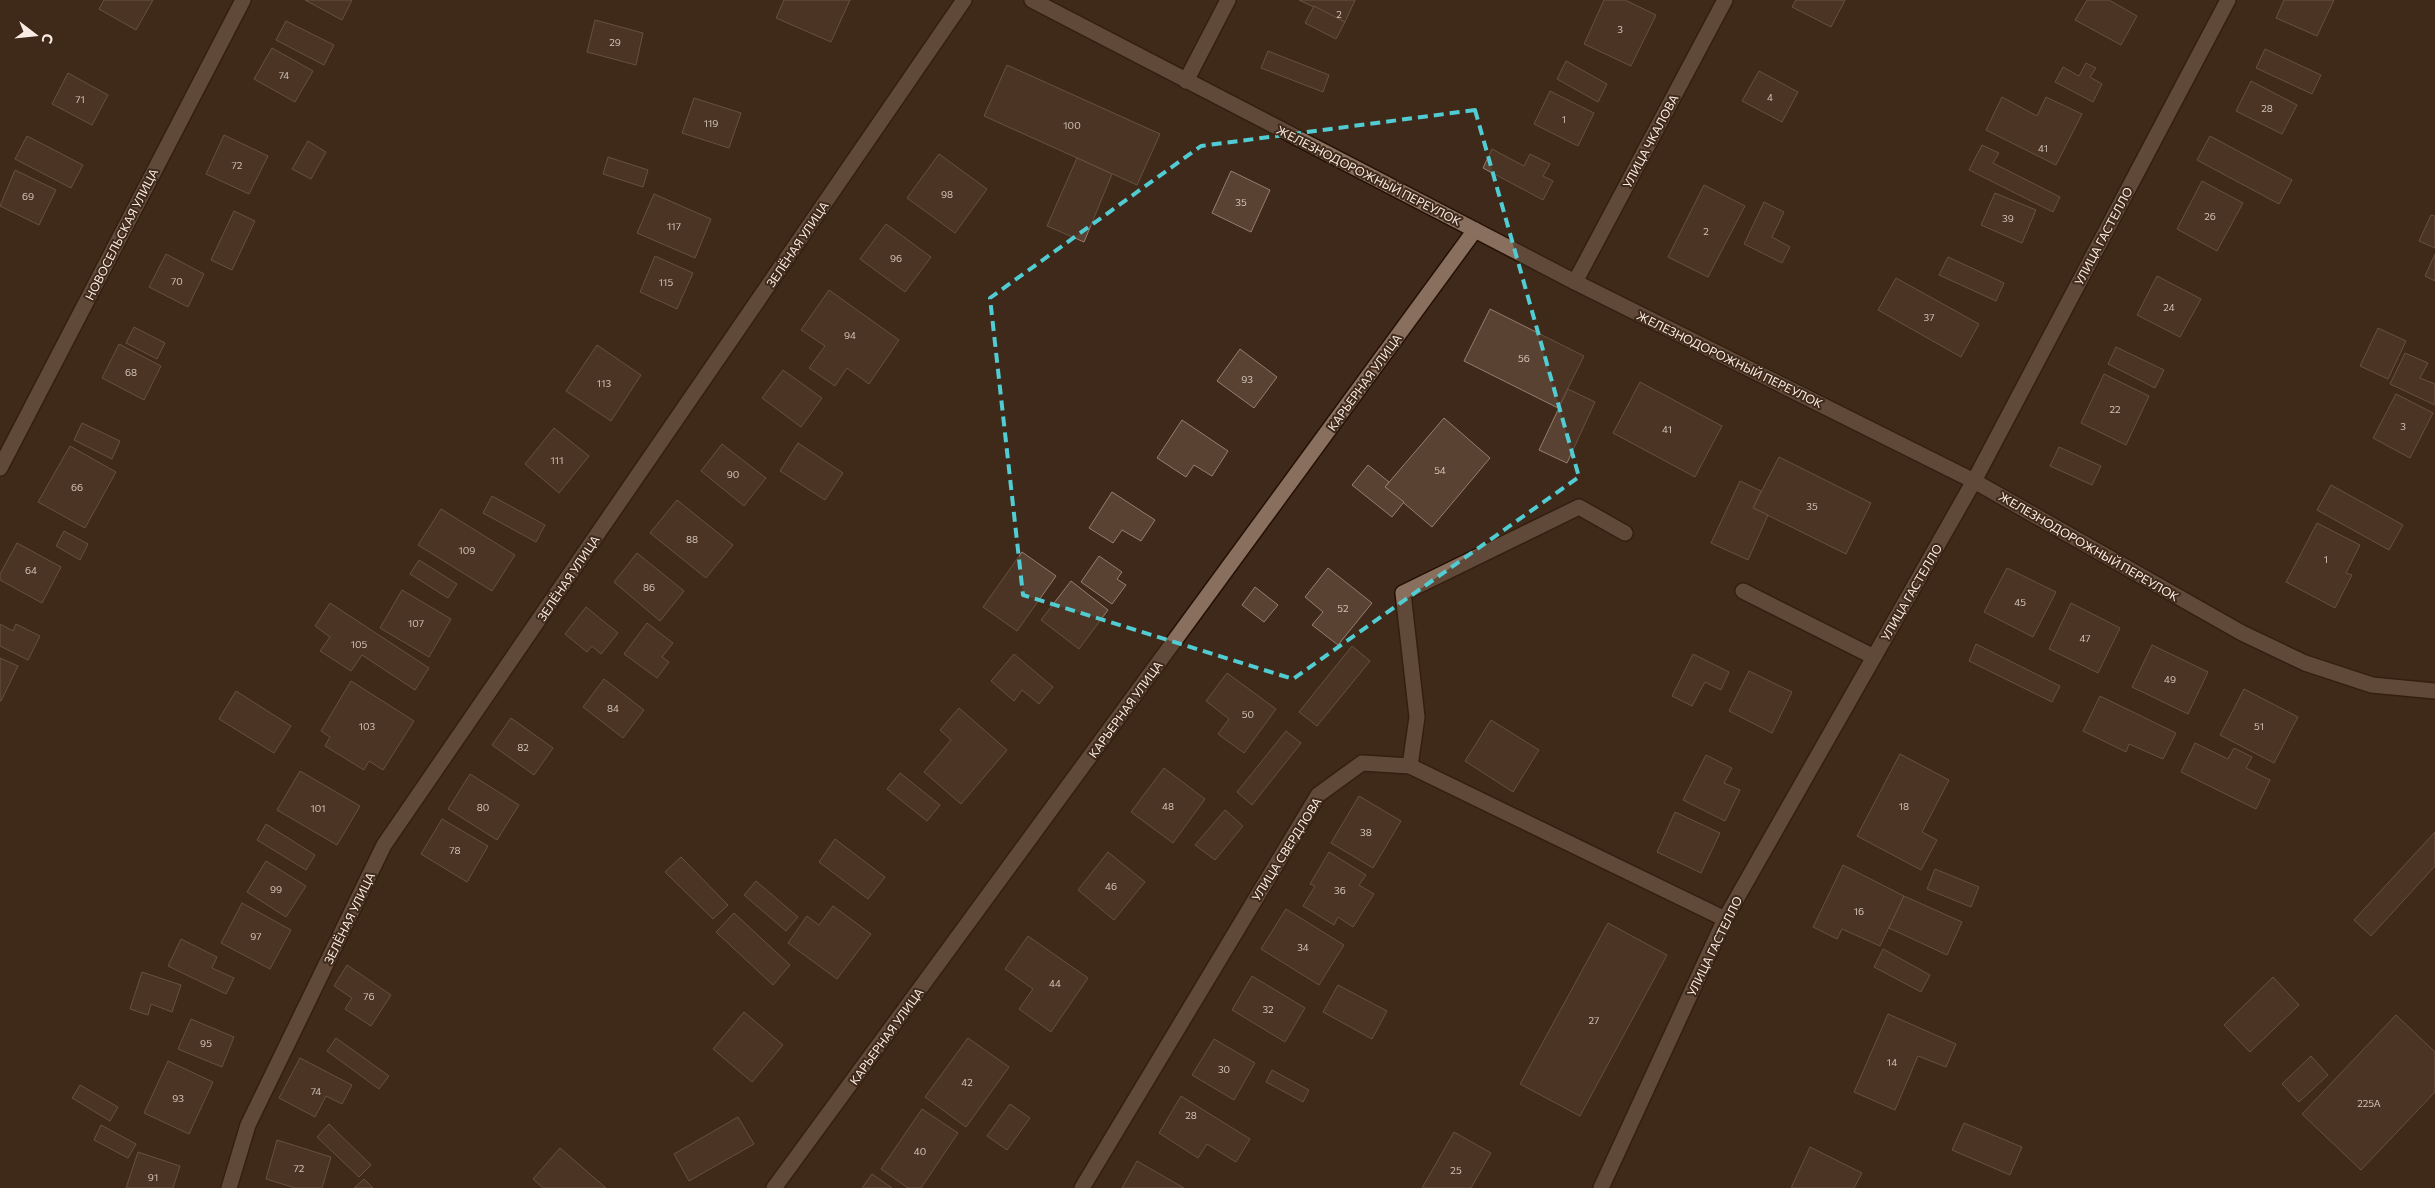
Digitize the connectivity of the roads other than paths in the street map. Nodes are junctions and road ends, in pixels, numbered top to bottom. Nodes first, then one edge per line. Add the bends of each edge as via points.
1 (243, 0) edge
2 (964, 0) edge
3 (1032, 0) edge
4 (1228, 0) edge
5 (1725, 0) edge
6 (2228, 0) edge
7 (1186, 81) junction
8 (1475, 230) junction
9 (1575, 282) junction
10 (0, 468) edge
11 (1974, 480) junction
12 (1625, 533) dead end
13 (1743, 591) dead end
14 (1874, 657) junction
15 (2435, 691) edge
16 (1410, 766) junction
17 (1725, 919) junction
18 (229, 1188) edge
19 (774, 1188) edge
20 (1082, 1188) edge
21 (1601, 1188) edge

1 - 10 street, НОВОСЕЛЬСКАЯ УЛИЦА
2 - 18 street, ЗЕЛЁНАЯ УЛИЦА via 384,845 248,1125
3 - 7 street, ЖЕЛЕЗНОДОРОЖНЫЙ ПЕРЕУЛОК
4 - 7 street
5 - 9 street, УЛИЦА ЧКАЛОВА
6 - 11 street, УЛИЦА ГАСТЕЛЛО
7 - 8 street, ЖЕЛЕЗНОДОРОЖНЫЙ ПЕРЕУЛОК
8 - 9 street, ЖЕЛЕЗНОДОРОЖНЫЙ ПЕРЕУЛОК
8 - 19 street, КАРЬЕРНАЯ УЛИЦА
9 - 11 street, ЖЕЛЕЗНОДОРОЖНЫЙ ПЕРЕУЛОК
11 - 14 street, УЛИЦА ГАСТЕЛЛО
11 - 15 street, ЖЕЛЕЗНОДОРОЖНЫЙ ПЕРЕУЛОК via 2242,632 2305,663 2372,685
12 - 16 street via 1579,507 1403,592 1417,717
13 - 14 street
14 - 17 street, УЛИЦА ГАСТЕЛЛО
16 - 17 street, УЛИЦА СВЕРДЛОВА
16 - 20 street, УЛИЦА СВЕРДЛОВА via 1362,763 1318,795
17 - 21 street, УЛИЦА ГАСТЕЛЛО

